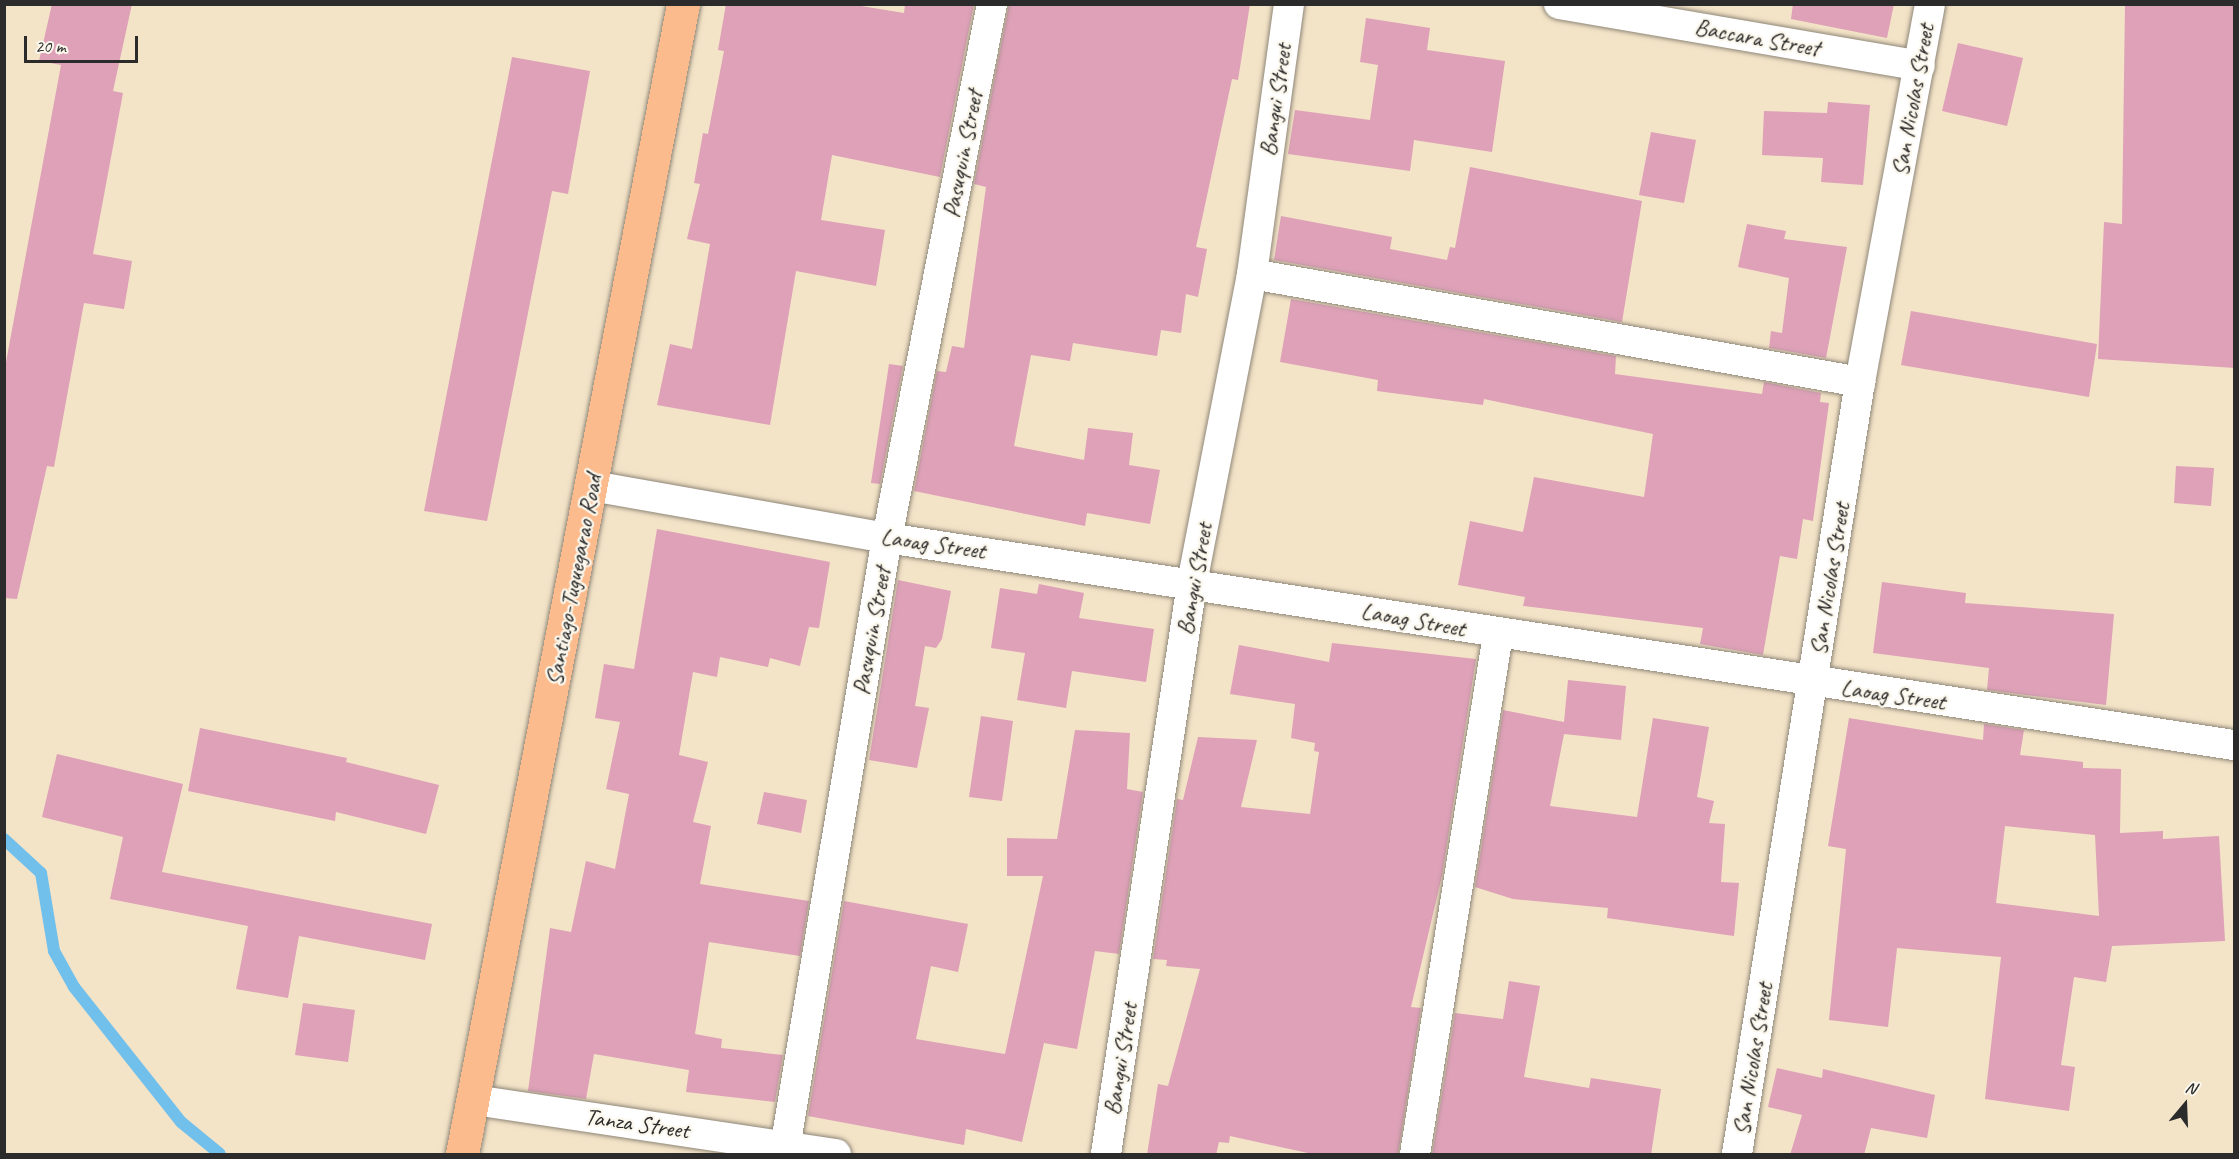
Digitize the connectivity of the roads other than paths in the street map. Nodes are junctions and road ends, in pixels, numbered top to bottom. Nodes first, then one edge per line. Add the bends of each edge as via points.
1 (683, 4) edge
2 (992, 4) edge
3 (1289, 4) edge
4 (1558, 4) edge
5 (1930, 4) edge
6 (1920, 66) junction
7 (1252, 274) junction
8 (1860, 382) junction
9 (592, 486) junction
10 (887, 538) junction
11 (1192, 583) junction
12 (1498, 634) junction
13 (1814, 684) junction
14 (2235, 746) edge
15 (474, 1100) junction
16 (784, 1151) edge
17 (462, 1155) edge
18 (836, 1155) edge
19 (1106, 1155) edge
20 (1415, 1155) edge
21 (1737, 1155) edge

1 - 9 highway, Santiago-Tuguegarao Road
2 - 10 street, Pasuquin Street
3 - 7 street, Bangui Street
4 - 6 street, Baccara Street
5 - 6 street, San Nicolas Street
6 - 8 street, San Nicolas Street
7 - 8 street
7 - 11 street, Bangui Street
8 - 13 street, San Nicolas Street
9 - 10 street, Laoag Street
9 - 15 highway, Santiago-Tuguegarao Road
10 - 11 street, Laoag Street
10 - 16 street, Pasuquin Street
11 - 12 street, Laoag Street
11 - 19 street, Bangui Street
12 - 13 street, Laoag Street
12 - 20 street
13 - 14 street, Laoag Street
13 - 21 street, San Nicolas Street
15 - 16 street, Tanza Street
15 - 17 highway, Santiago-Tuguegarao Road
16 - 18 street, Tanza Street

